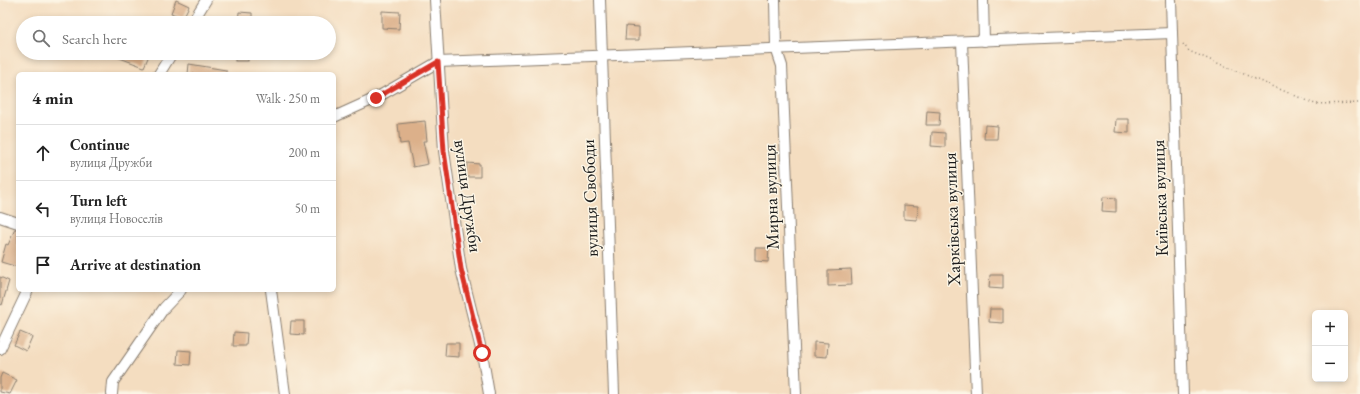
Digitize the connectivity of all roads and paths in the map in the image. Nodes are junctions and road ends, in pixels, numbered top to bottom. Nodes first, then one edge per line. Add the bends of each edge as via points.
1 (206, 0) edge
2 (434, 0) edge
3 (600, 0) edge
4 (775, 0) edge
5 (983, 0) edge
6 (1171, 0) edge
7 (196, 16) edge
8 (1172, 32) junction
9 (984, 41) junction
10 (962, 42) junction
11 (776, 48) junction
12 (602, 55) junction
13 (168, 60) edge
14 (438, 62) junction
15 (160, 72) edge
16 (1360, 103) edge
17 (336, 116) edge
18 (0, 217) edge
19 (16, 222) edge
20 (27, 292) edge
21 (179, 292) edge
22 (271, 292) edge
23 (0, 349) edge
24 (112, 394) edge
25 (285, 394) edge
26 (489, 394) edge
27 (614, 394) edge
28 (796, 394) edge
29 (976, 394) edge
30 (1183, 394) edge

1 - 7 street
2 - 14 street, вулиця Дружби
3 - 12 street, вулиця Свободи
4 - 11 street, Мирна вулиця
5 - 9 street
6 - 8 street, Київська вулиця
8 - 9 street
8 - 16 path via 1189,51 1315,104
8 - 30 street, Київська вулиця
9 - 10 street
10 - 11 street
10 - 29 street, Харківська вулиця
11 - 12 street
11 - 28 street, Мирна вулиця via 782,66
12 - 14 street
12 - 27 street, вулиця Свободи
13 - 15 street
14 - 17 street via 376,98
14 - 26 street, вулиця Дружби via 444,151 461,269 482,353
18 - 19 street
20 - 23 street
21 - 24 street via 164,308 113,382
22 - 25 street

